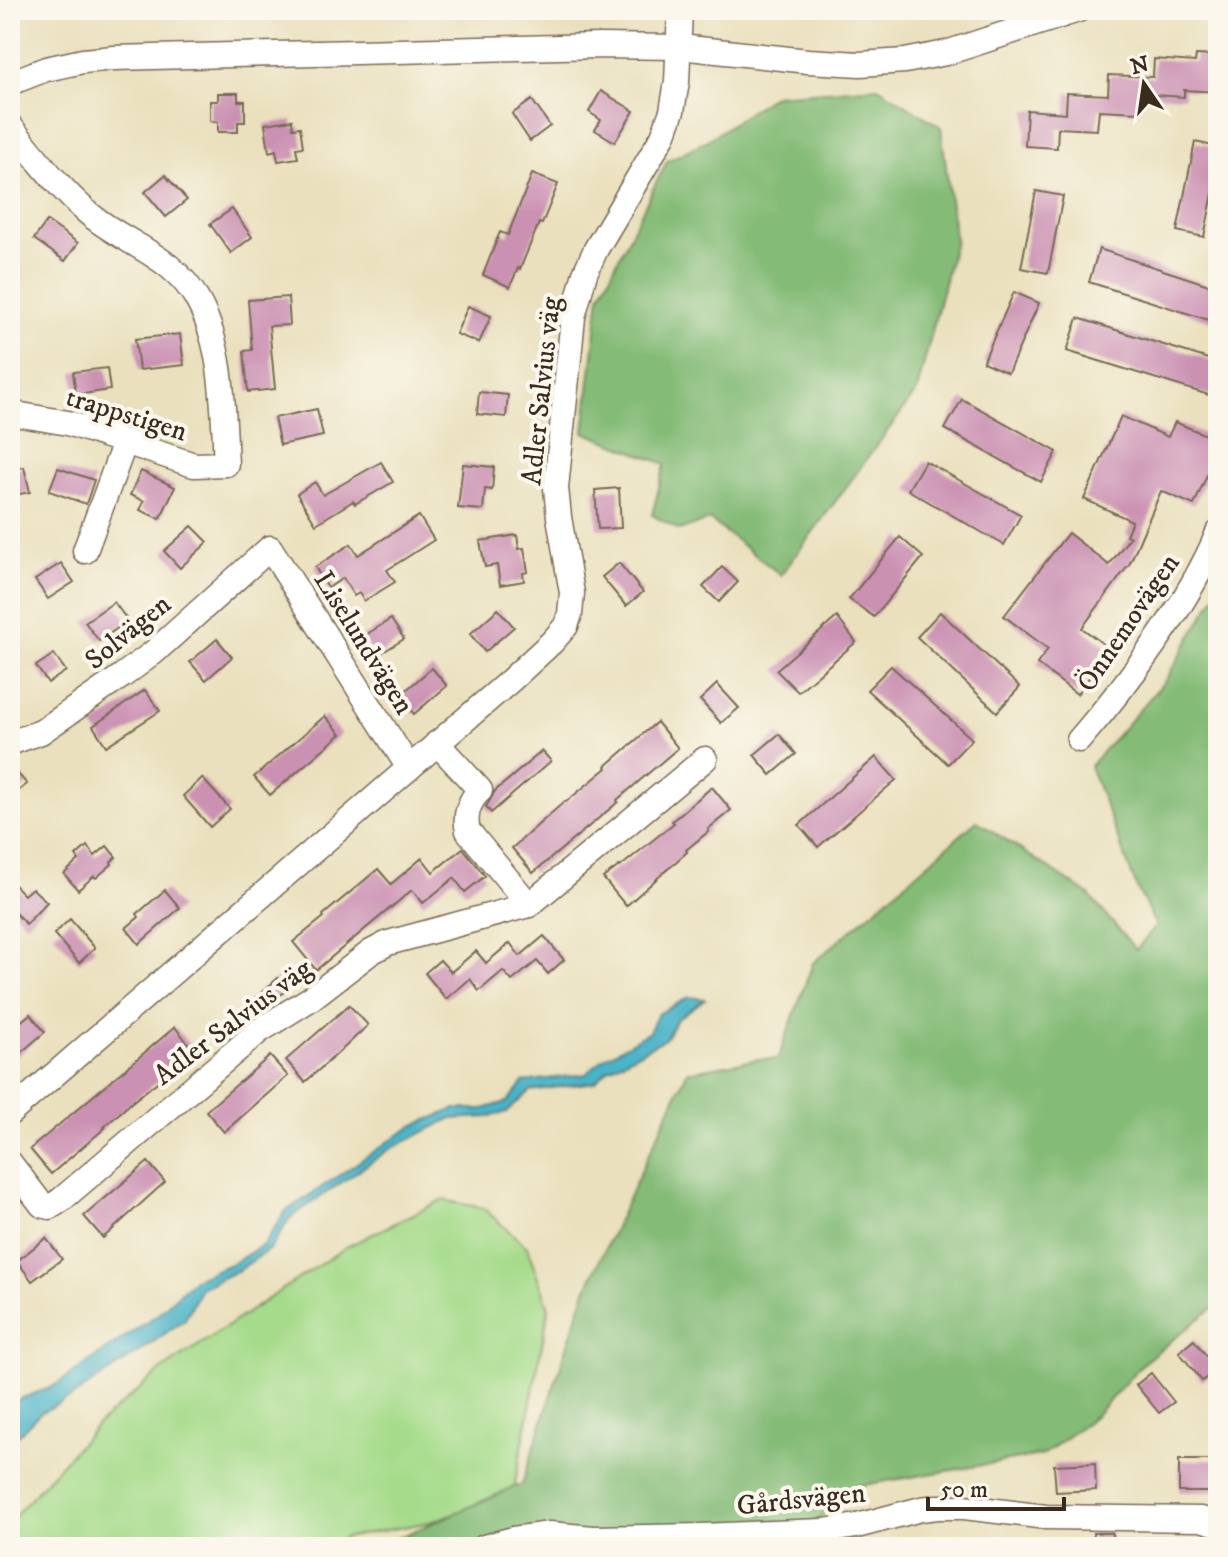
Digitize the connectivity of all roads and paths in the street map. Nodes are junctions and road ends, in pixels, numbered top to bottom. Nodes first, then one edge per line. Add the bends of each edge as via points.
1 (680, 10) edge
2 (1078, 10) edge
3 (680, 47) junction
4 (10, 83) edge
5 (10, 126) edge
6 (10, 413) edge
7 (125, 442) junction
8 (1218, 533) edge
9 (270, 548) joint
10 (85, 551) dead end
11 (1079, 740) dead end
12 (10, 743) edge
13 (437, 743) junction
14 (705, 759) dead end
15 (409, 768) junction
16 (529, 905) junction
17 (10, 1113) edge
18 (10, 1163) edge
19 (1218, 1524) edge
20 (857, 1526) junction
21 (484, 1547) edge
22 (831, 1547) edge

1 - 3 street, Adler Salvius väg
2 - 3 street via 905,61 808,61
3 - 4 street via 114,58 46,69
3 - 13 street, Adler Salvius väg via 672,111 663,136 596,249 573,317 556,488 572,593 566,626
5 - 7 street, trappstigen via 88,213 170,265 187,283 212,334 226,464 194,465
6 - 7 street, trappstigen via 68,423
7 - 10 street
8 - 11 street, Önnemovägen via 1175,612
9 - 12 street, Solvägen via 153,653 41,732
9 - 15 street, Liselundvägen
13 - 15 street, Adler Salvius väg
13 - 16 street via 480,790 467,813 468,831
14 - 16 street, Adler Salvius väg
15 - 17 street, Adler Salvius väg
16 - 18 street, Adler Salvius väg via 371,952 259,1031 50,1207 42,1205
19 - 20 street, Gårdsvägen via 937,1507
20 - 21 street, Gårdsvägen via 701,1536 550,1534
20 - 22 street

